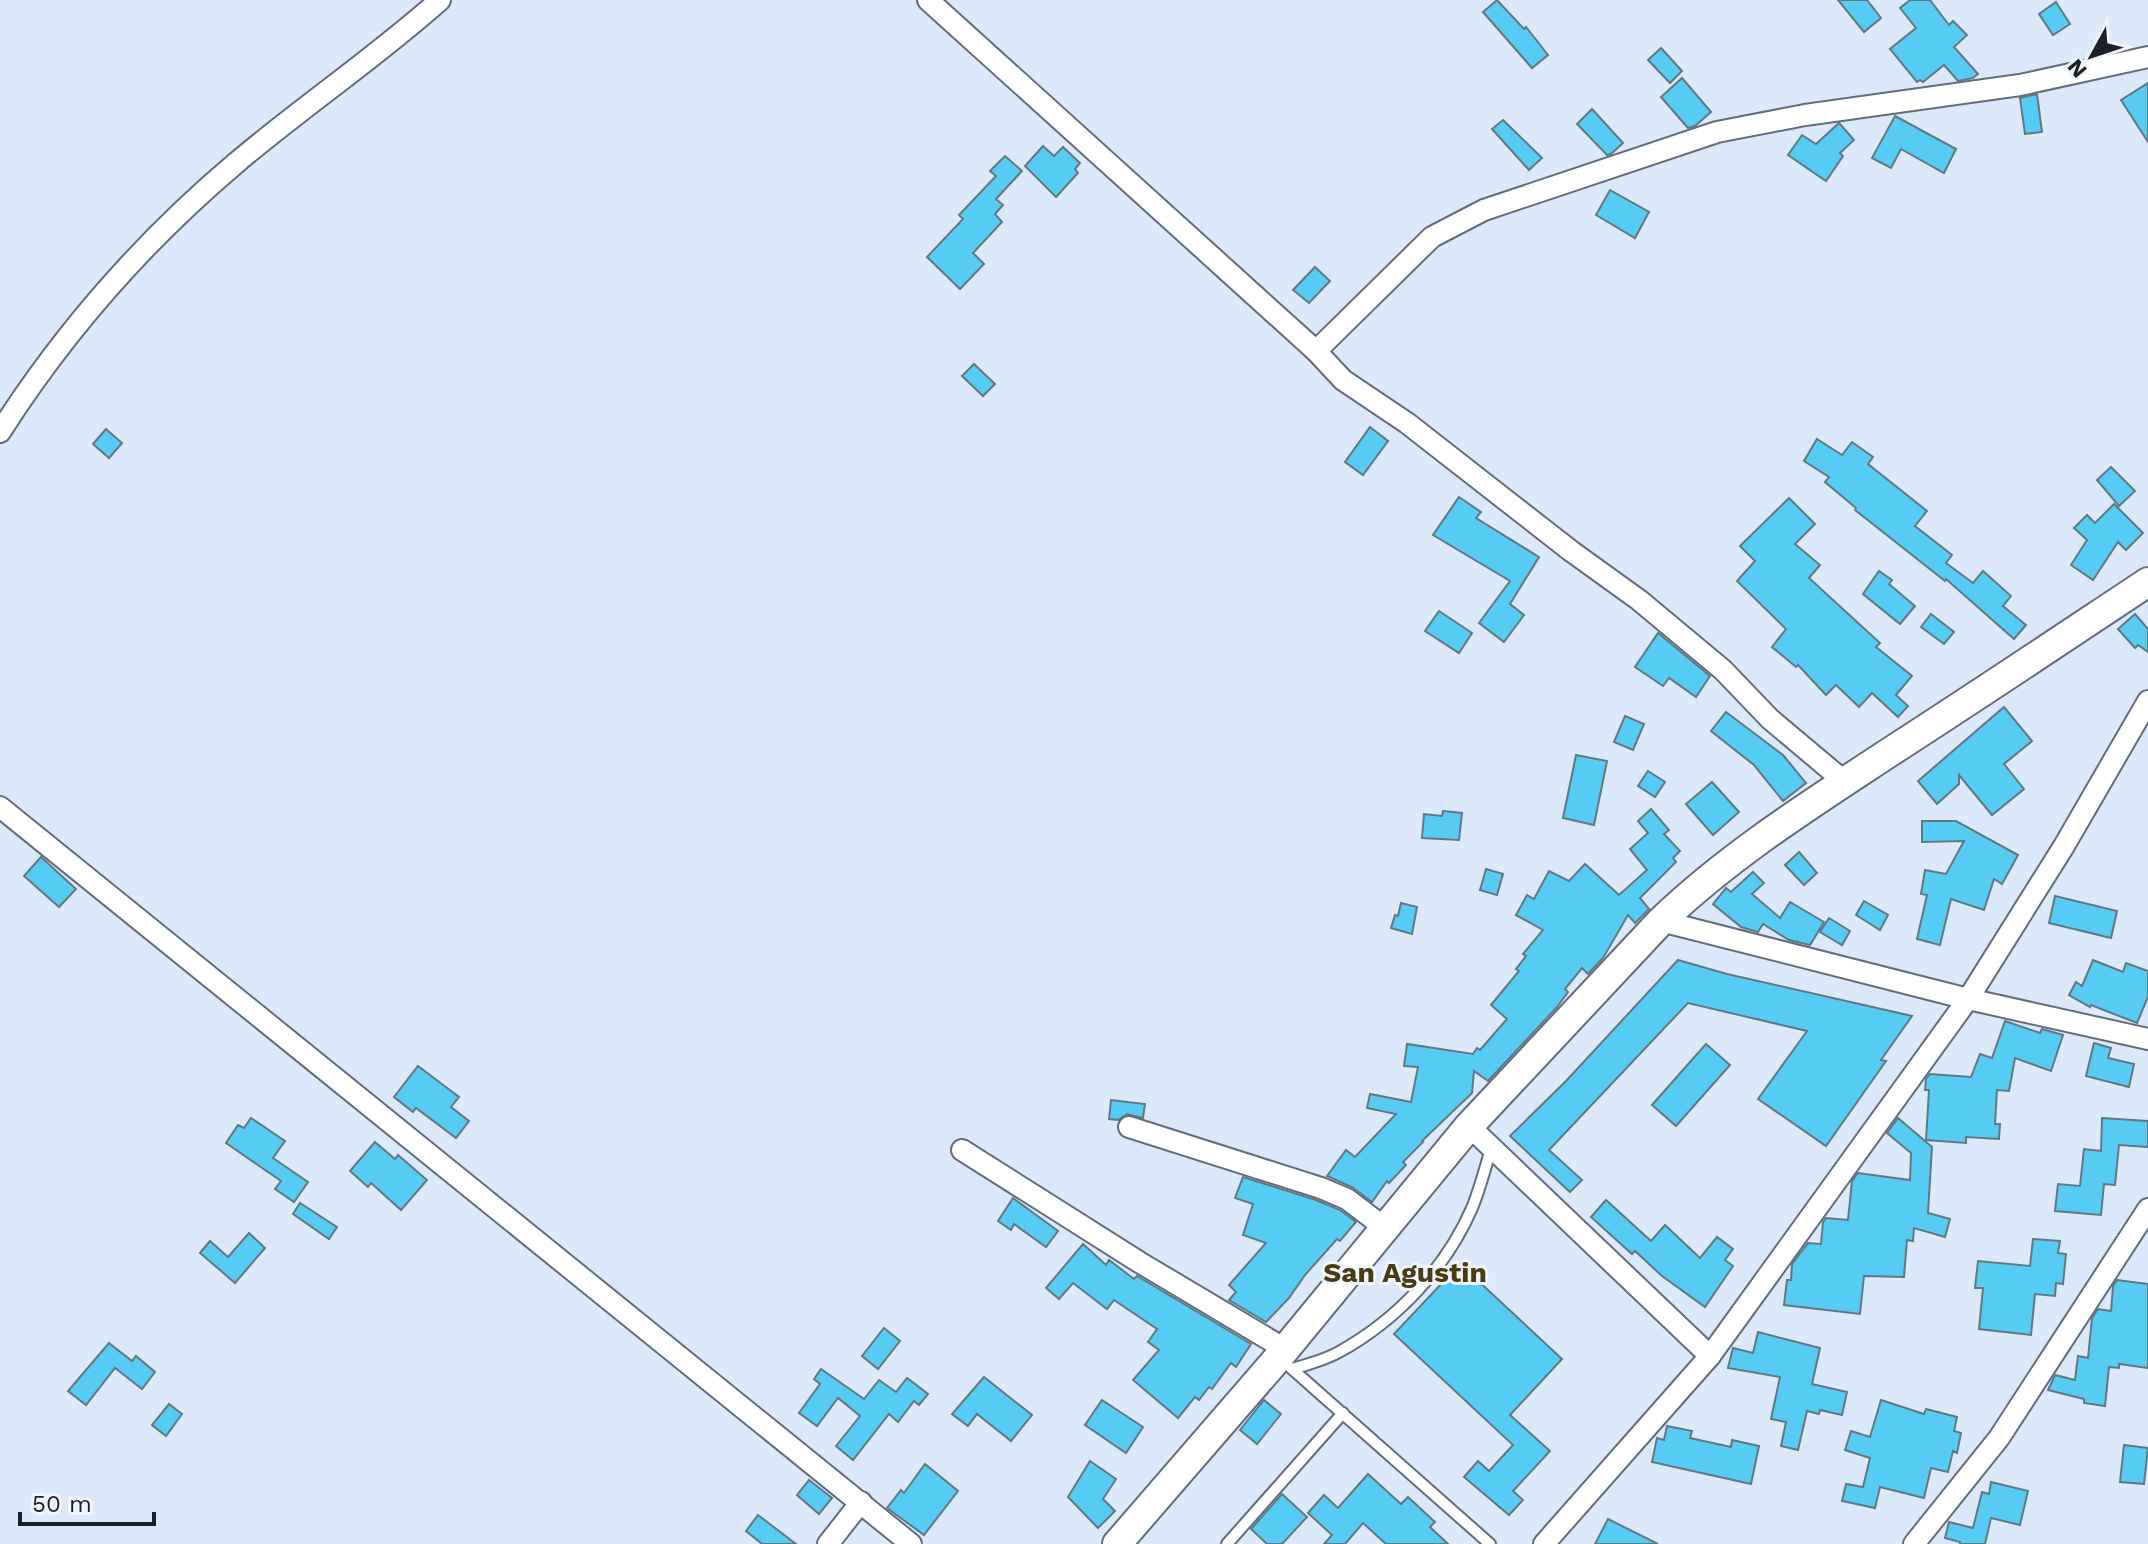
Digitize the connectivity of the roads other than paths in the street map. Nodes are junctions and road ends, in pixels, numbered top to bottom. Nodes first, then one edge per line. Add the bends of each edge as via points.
1 (440, 0) edge
2 (928, 0) edge
3 (2148, 57) edge
4 (1316, 351) junction
5 (0, 432) edge
6 (2148, 582) edge
7 (2148, 701) edge
8 (1845, 782) junction
9 (0, 807) edge
10 (1661, 921) junction
11 (1968, 999) junction
12 (2148, 1039) edge
13 (1469, 1126) junction
14 (1129, 1127) dead end
15 (1491, 1149) junction
16 (962, 1150) dead end
17 (2148, 1209) edge
18 (1385, 1228) junction
19 (1710, 1356) junction
20 (1285, 1359) junction
21 (1343, 1413) junction
22 (861, 1502) junction
23 (828, 1544) edge
24 (911, 1544) edge
25 (1117, 1544) edge
26 (1227, 1544) edge
27 (1490, 1544) edge
28 (1544, 1544) edge
29 (1914, 1544) edge

1 - 5 street via 234,164 145,249 87,311
2 - 4 street
3 - 4 street via 2020,85 1717,132 1484,210 1432,237
4 - 8 street via 1343,380 1639,600
6 - 8 main road
7 - 11 street
8 - 10 main road via 1725,864
9 - 22 street
10 - 11 street
10 - 13 main road
11 - 12 street
11 - 19 street
13 - 15 street
13 - 18 main road
14 - 18 street via 1321,1188 1347,1199
15 - 19 street
15 - 20 lane via 1467,1219 1424,1284 1393,1315 1337,1353
16 - 20 street
17 - 29 street via 1999,1438
18 - 20 main road
19 - 28 street
20 - 21 lane
20 - 25 main road
21 - 26 lane
21 - 27 lane
22 - 23 street
22 - 24 street

